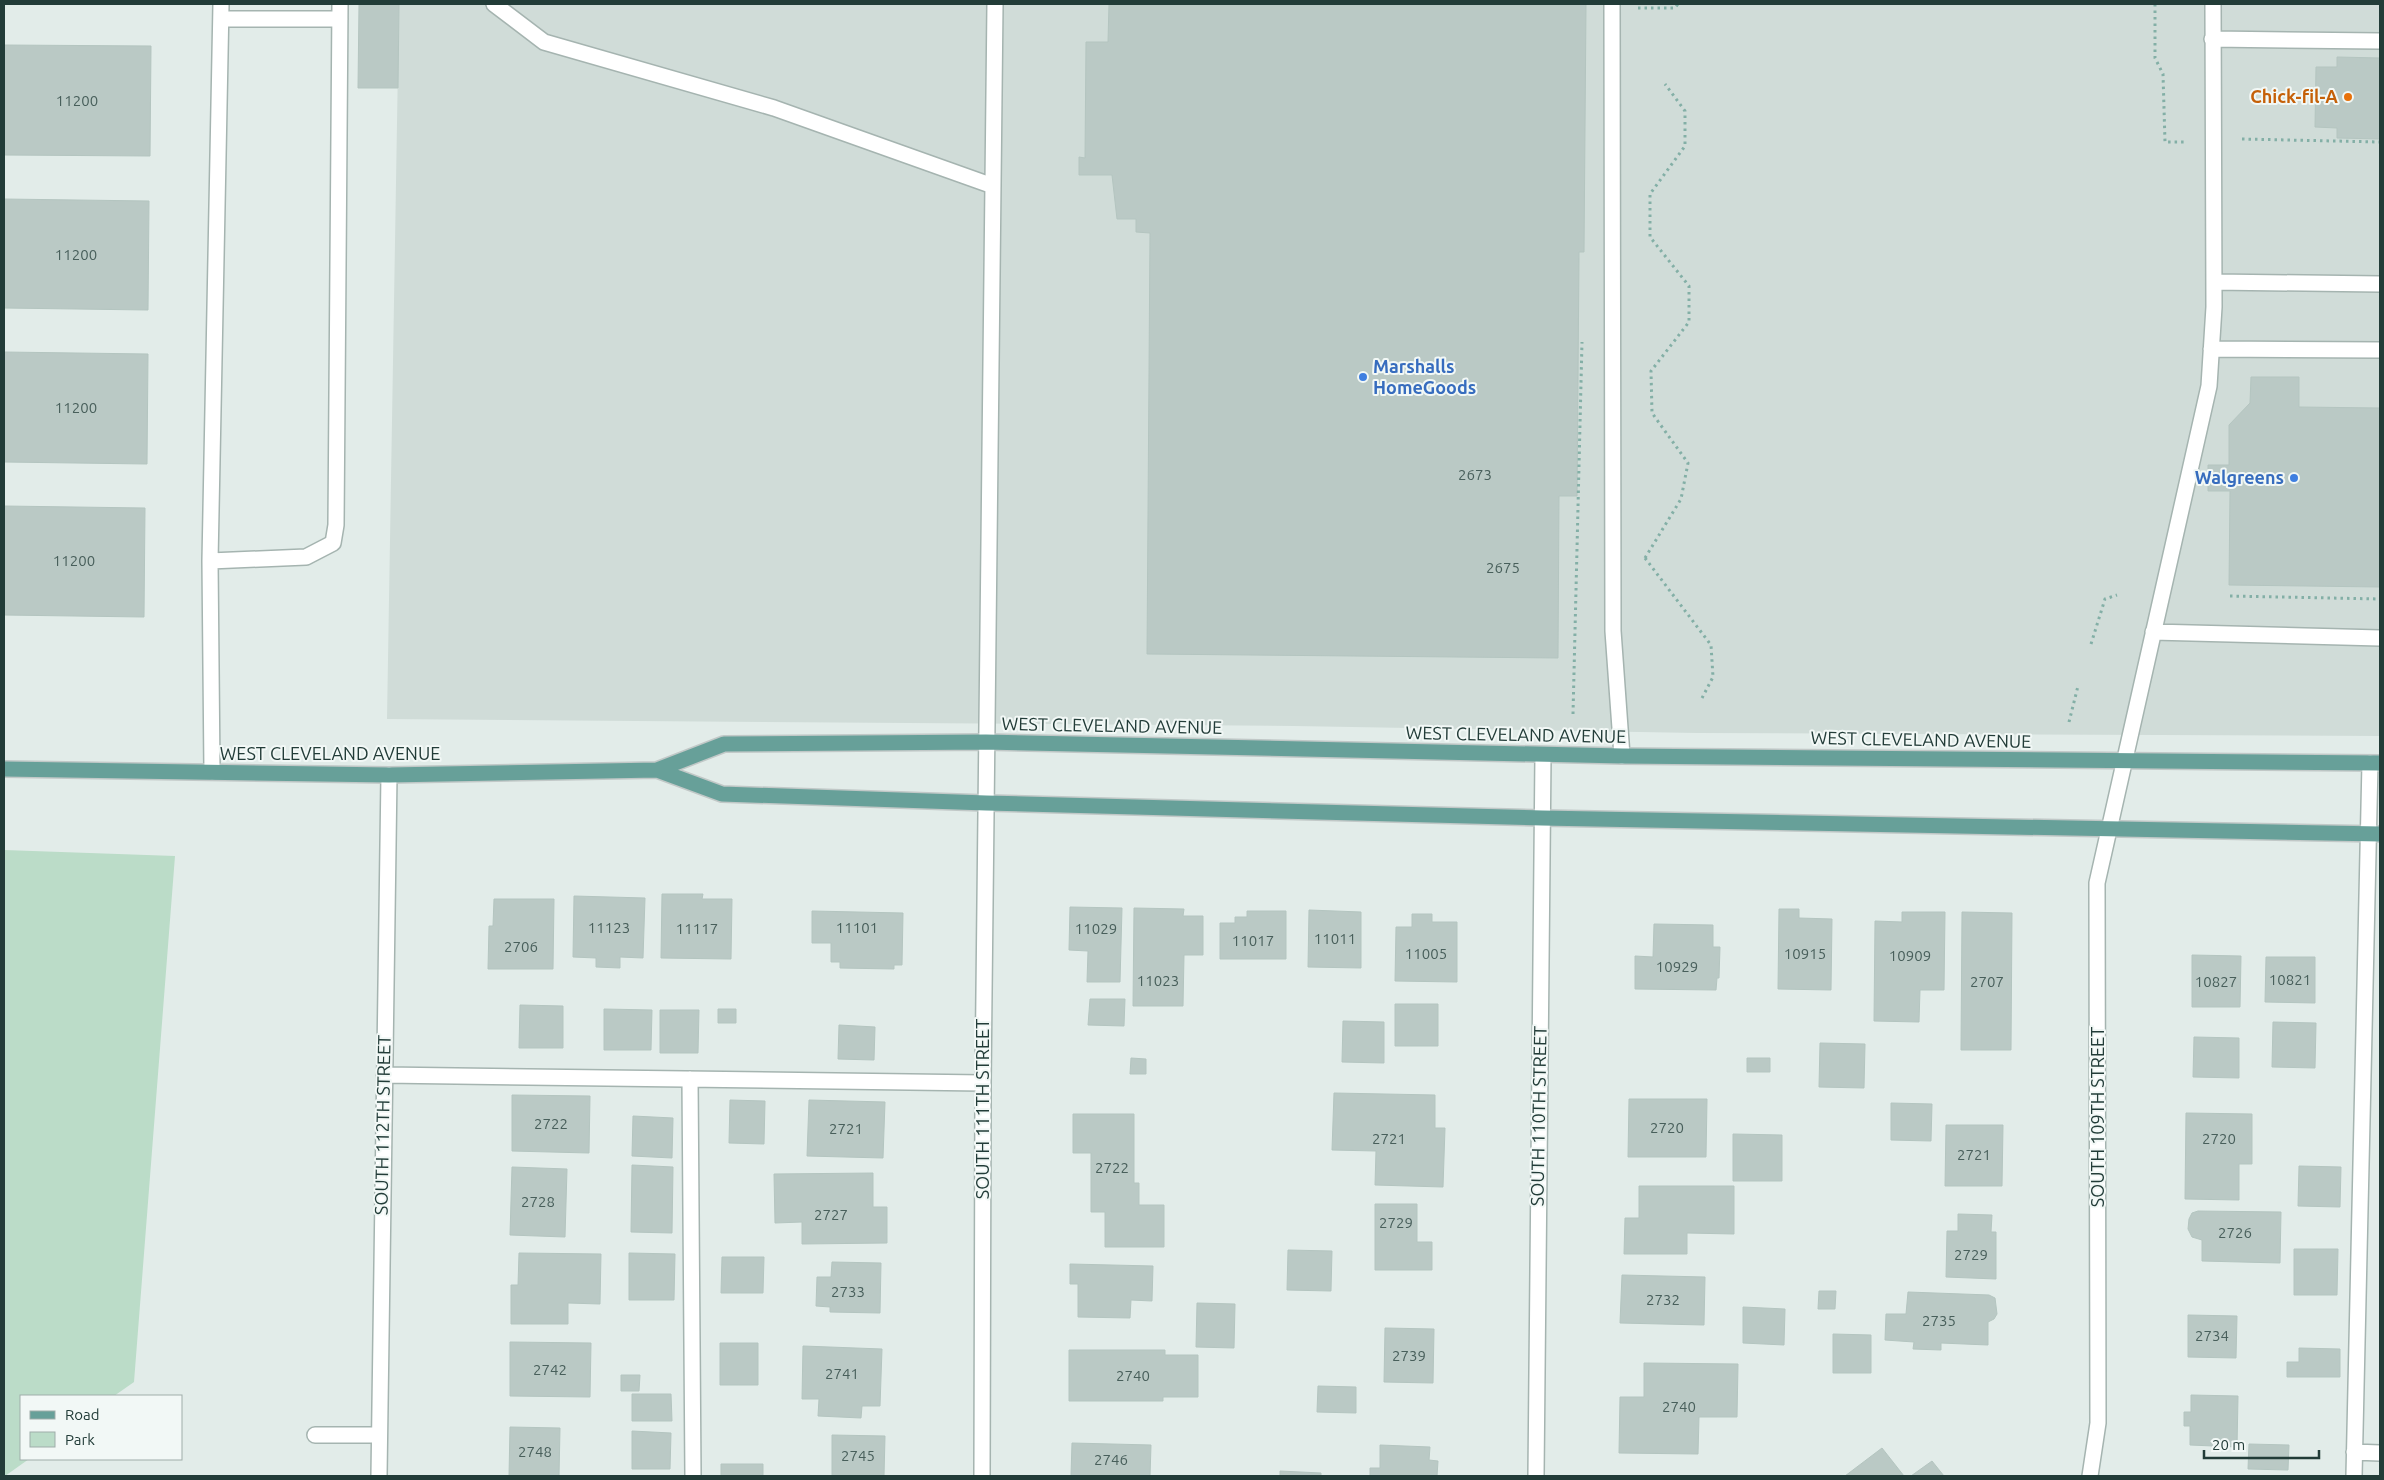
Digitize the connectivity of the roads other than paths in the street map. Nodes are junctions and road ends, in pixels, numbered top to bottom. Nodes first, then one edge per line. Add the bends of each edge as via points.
1 (494, 4) edge
2 (995, 4) edge
3 (1612, 4) edge
4 (2213, 4) edge
5 (221, 11) edge
6 (340, 11) edge
7 (2212, 39) junction
8 (2380, 41) edge
9 (993, 186) junction
10 (2214, 282) junction
11 (2380, 284) edge
12 (2211, 348) junction
13 (2380, 350) edge
14 (210, 561) junction
15 (2154, 632) junction
16 (2380, 638) edge
17 (986, 742) junction
18 (1543, 755) junction
19 (1622, 756) junction
20 (2124, 761) junction
21 (2375, 763) edge
22 (4, 769) edge
23 (657, 770) junction
24 (212, 772) junction
25 (389, 775) junction
26 (986, 803) junction
27 (1542, 818) junction
28 (2109, 829) junction
29 (2374, 833) edge
30 (2373, 966) edge
31 (384, 1075) junction
32 (690, 1080) junction
33 (983, 1083) junction
34 (315, 1435) dead end
35 (379, 1435) junction
36 (2354, 1452) junction
37 (2380, 1453) edge
38 (379, 1476) edge
39 (693, 1476) edge
40 (982, 1476) edge
41 (1536, 1476) edge
42 (2090, 1476) edge
43 (2354, 1476) edge

1 - 9 street via 544,42 774,108
2 - 9 street, SOUTH 111TH STREET
3 - 19 street via 1613,631
4 - 7 street, SOUTH 109TH STREET
5 - 6 street
5 - 14 street
6 - 14 street via 336,525 333,543 306,557
7 - 8 street
7 - 10 street, SOUTH 109TH STREET
9 - 17 street, SOUTH 111TH STREET
10 - 11 street
10 - 12 street, SOUTH 109TH STREET
12 - 13 street
12 - 15 street, SOUTH 109TH STREET via 2209,386
14 - 24 street
15 - 16 street
15 - 20 street, SOUTH 109TH STREET
17 - 18 main road, WEST CLEVELAND AVENUE
17 - 23 main road, WEST CLEVELAND AVENUE via 724,744
17 - 26 street, SOUTH 111TH STREET
18 - 19 main road, WEST CLEVELAND AVENUE
18 - 27 street, SOUTH 110TH STREET
19 - 20 main road, WEST CLEVELAND AVENUE
20 - 21 main road, WEST CLEVELAND AVENUE
20 - 28 street, SOUTH 109TH STREET
21 - 29 street
22 - 24 main road, WEST CLEVELAND AVENUE
23 - 25 main road, WEST CLEVELAND AVENUE
23 - 26 main road, WEST CLEVELAND AVENUE via 722,794
24 - 25 main road, WEST CLEVELAND AVENUE
25 - 31 street, SOUTH 112TH STREET
26 - 27 main road, WEST CLEVELAND AVENUE
26 - 33 street, SOUTH 111TH STREET
27 - 28 main road, WEST CLEVELAND AVENUE
27 - 41 street, SOUTH 110TH STREET
28 - 29 main road, WEST CLEVELAND AVENUE
28 - 42 street, SOUTH 109TH STREET via 2097,883 2098,1423
29 - 30 street
30 - 36 street
31 - 32 street
31 - 35 street, SOUTH 112TH STREET
32 - 33 street
32 - 39 street
33 - 40 street, SOUTH 111TH STREET
34 - 35 street
35 - 38 street, SOUTH 112TH STREET
36 - 37 street
36 - 43 street

